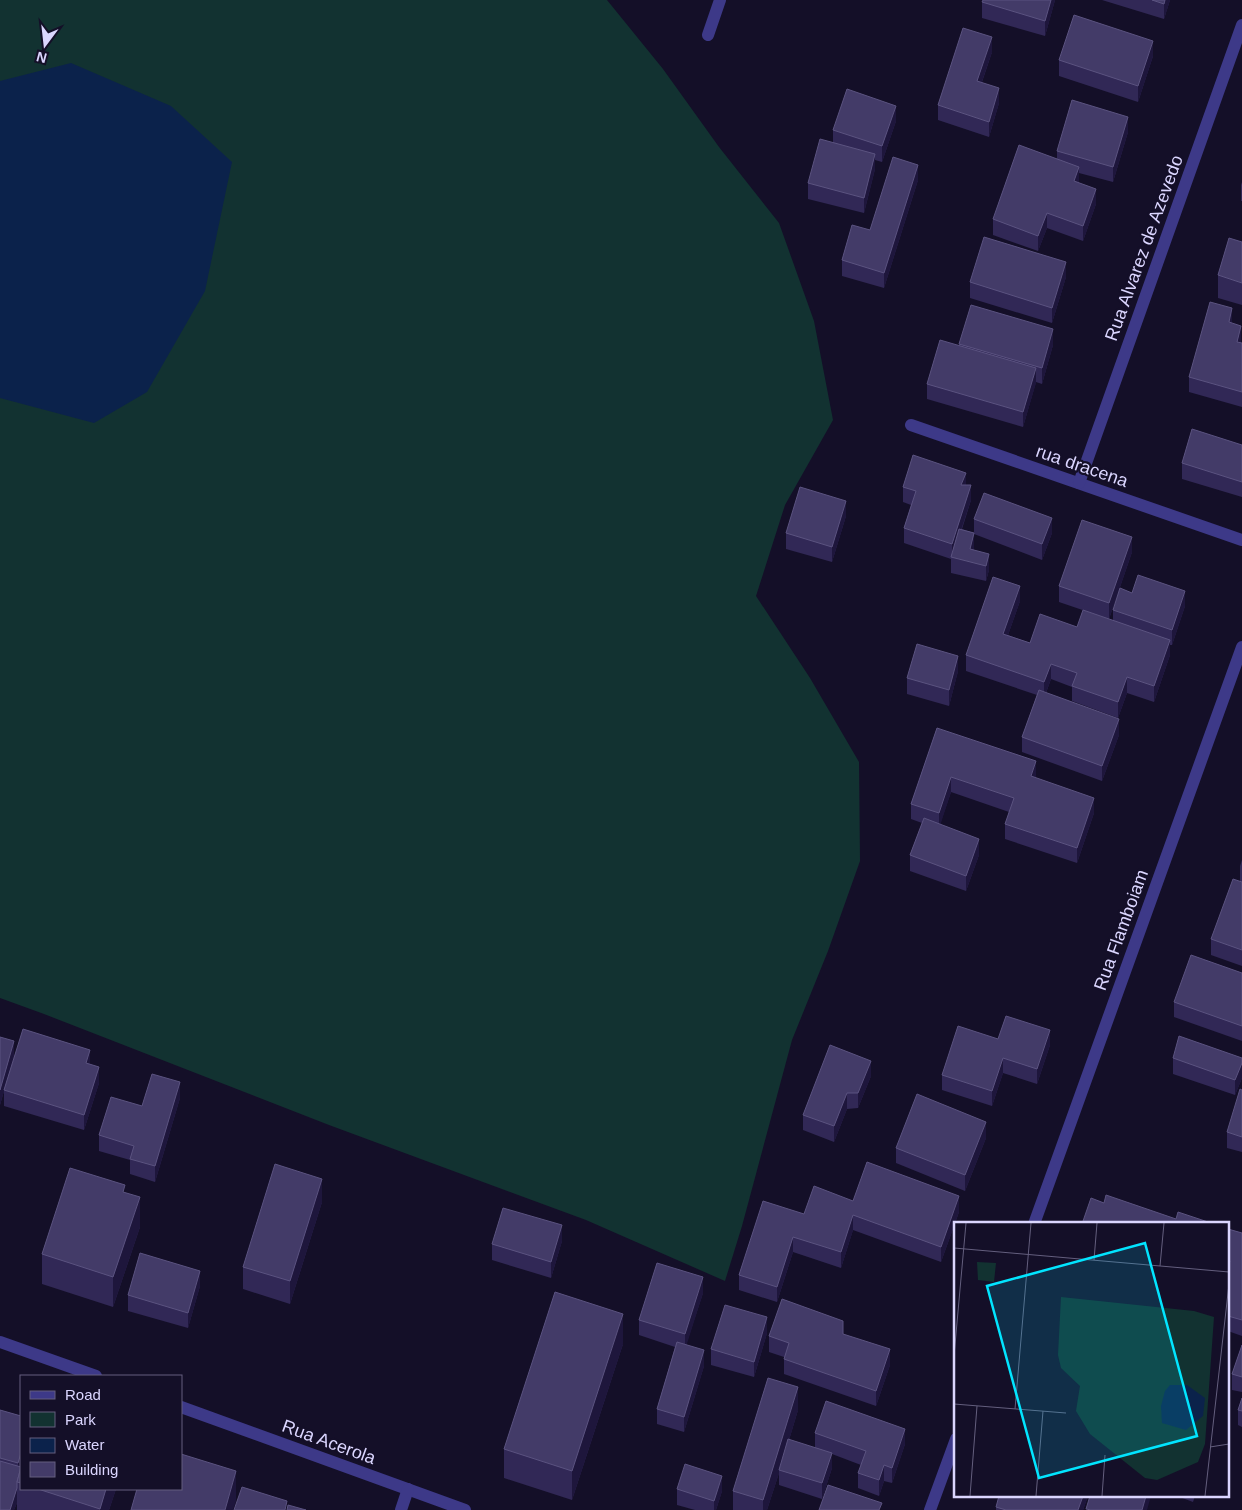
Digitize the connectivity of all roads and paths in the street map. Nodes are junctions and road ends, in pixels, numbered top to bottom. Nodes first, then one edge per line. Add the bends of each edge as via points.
1 (720, 0) edge
2 (1242, 25) edge
3 (708, 35) dead end
4 (911, 425) dead end
5 (1079, 483) junction
6 (1242, 540) edge
7 (1242, 647) edge
8 (1035, 1222) edge
9 (0, 1342) edge
10 (93, 1375) edge
11 (182, 1407) edge
12 (954, 1445) edge
13 (408, 1490) junction
14 (401, 1510) edge
15 (465, 1510) edge
16 (930, 1510) edge

1 - 3 street
2 - 5 street, Rua Alvarez de Azevedo
4 - 5 street, rua dracena
5 - 6 street, rua dracena
7 - 8 street, Rua Flamboiam
9 - 10 street
11 - 13 street, Rua Acerola
12 - 16 street
13 - 14 street
13 - 15 street, Rua Acerola

